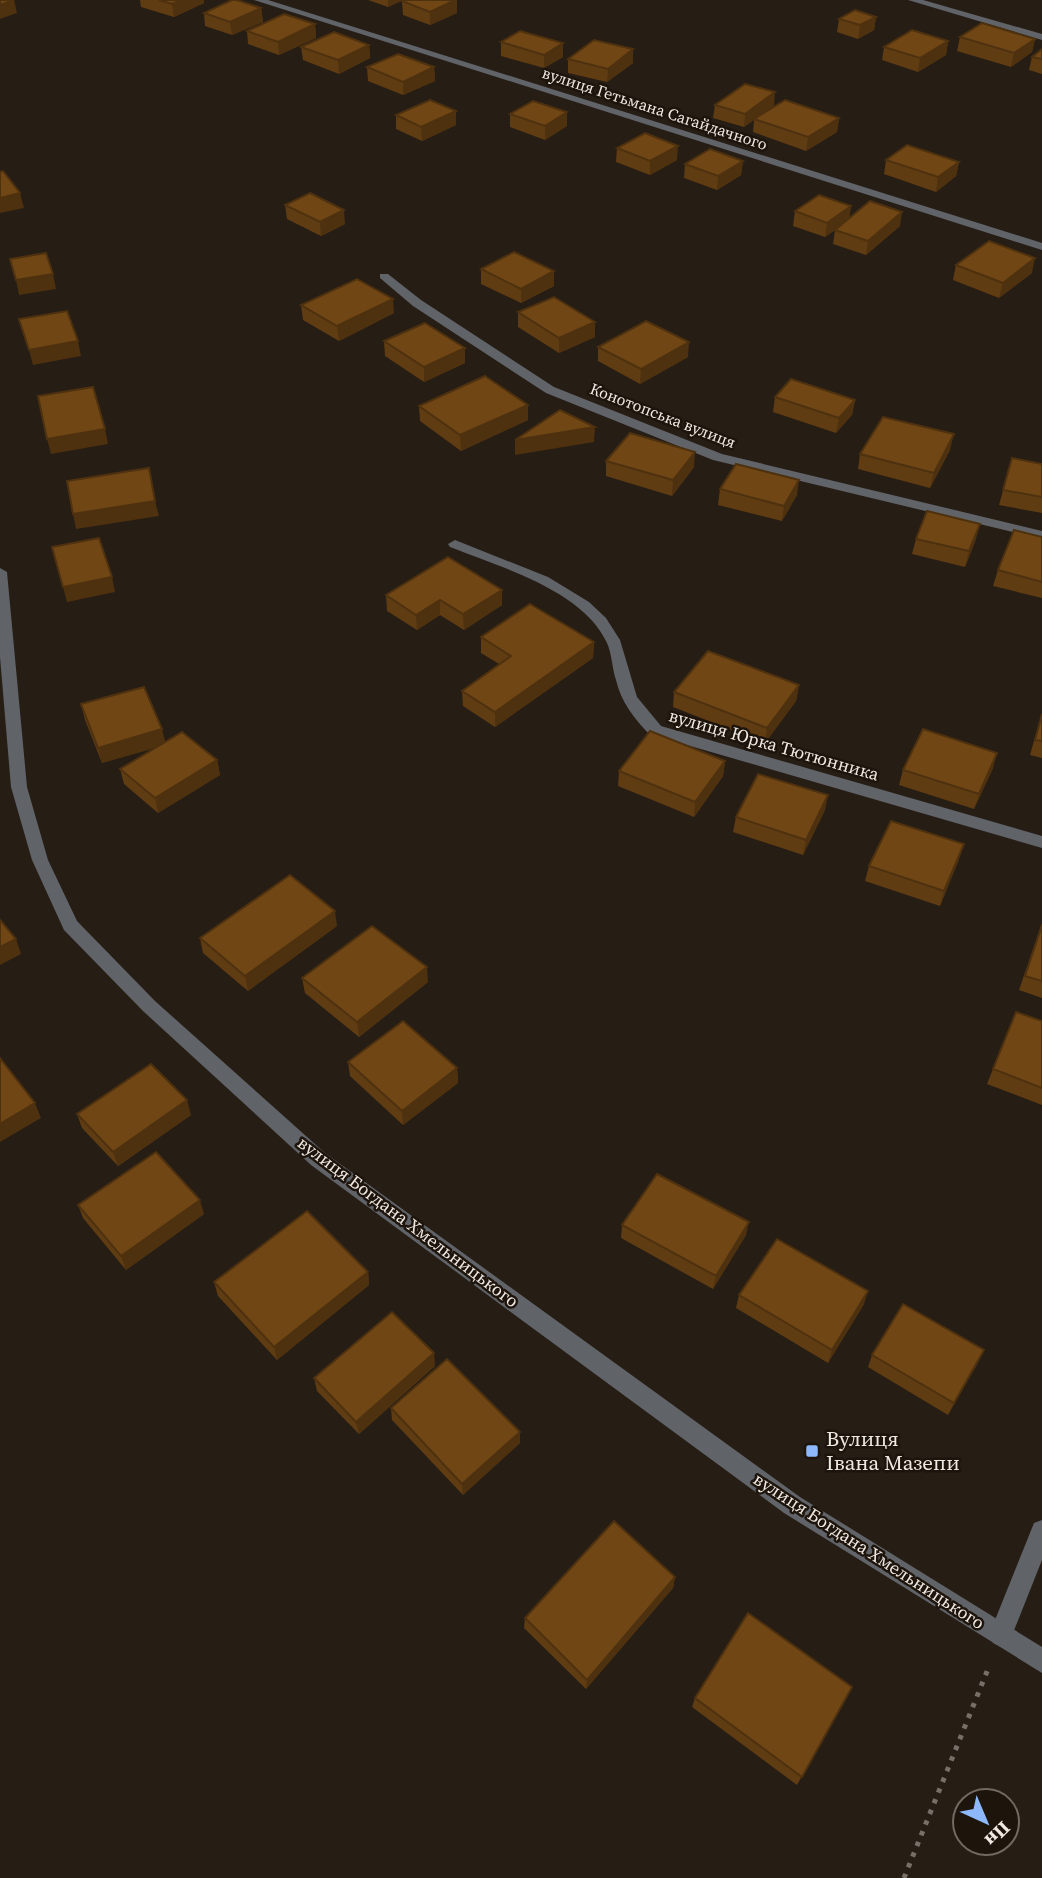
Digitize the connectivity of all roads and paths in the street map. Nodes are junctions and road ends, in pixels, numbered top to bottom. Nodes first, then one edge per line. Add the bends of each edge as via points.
1 (259, 0) edge
2 (913, 0) edge
3 (1042, 37) edge
4 (1042, 247) edge
5 (384, 276) dead end
6 (1042, 535) edge
7 (455, 544) dead end
8 (0, 572) edge
9 (1042, 842) edge
10 (1042, 1531) edge
11 (1001, 1635) junction
12 (1042, 1661) edge
13 (904, 1878) edge

1 - 4 street, вулиця Гетьмана Сагайдачного
2 - 3 street
5 - 6 street, Конотопська вулиця via 550,390 718,457
7 - 9 street, вулиця Юрка Тютюнника via 564,590 592,611 614,641 631,705 655,730
8 - 11 street, вулиця Богдана Хмельницького via 19,787 40,860 70,925 149,1006 318,1159 792,1505
10 - 11 street
11 - 12 street, вулиця Богдана Хмельницького
11 - 13 path

